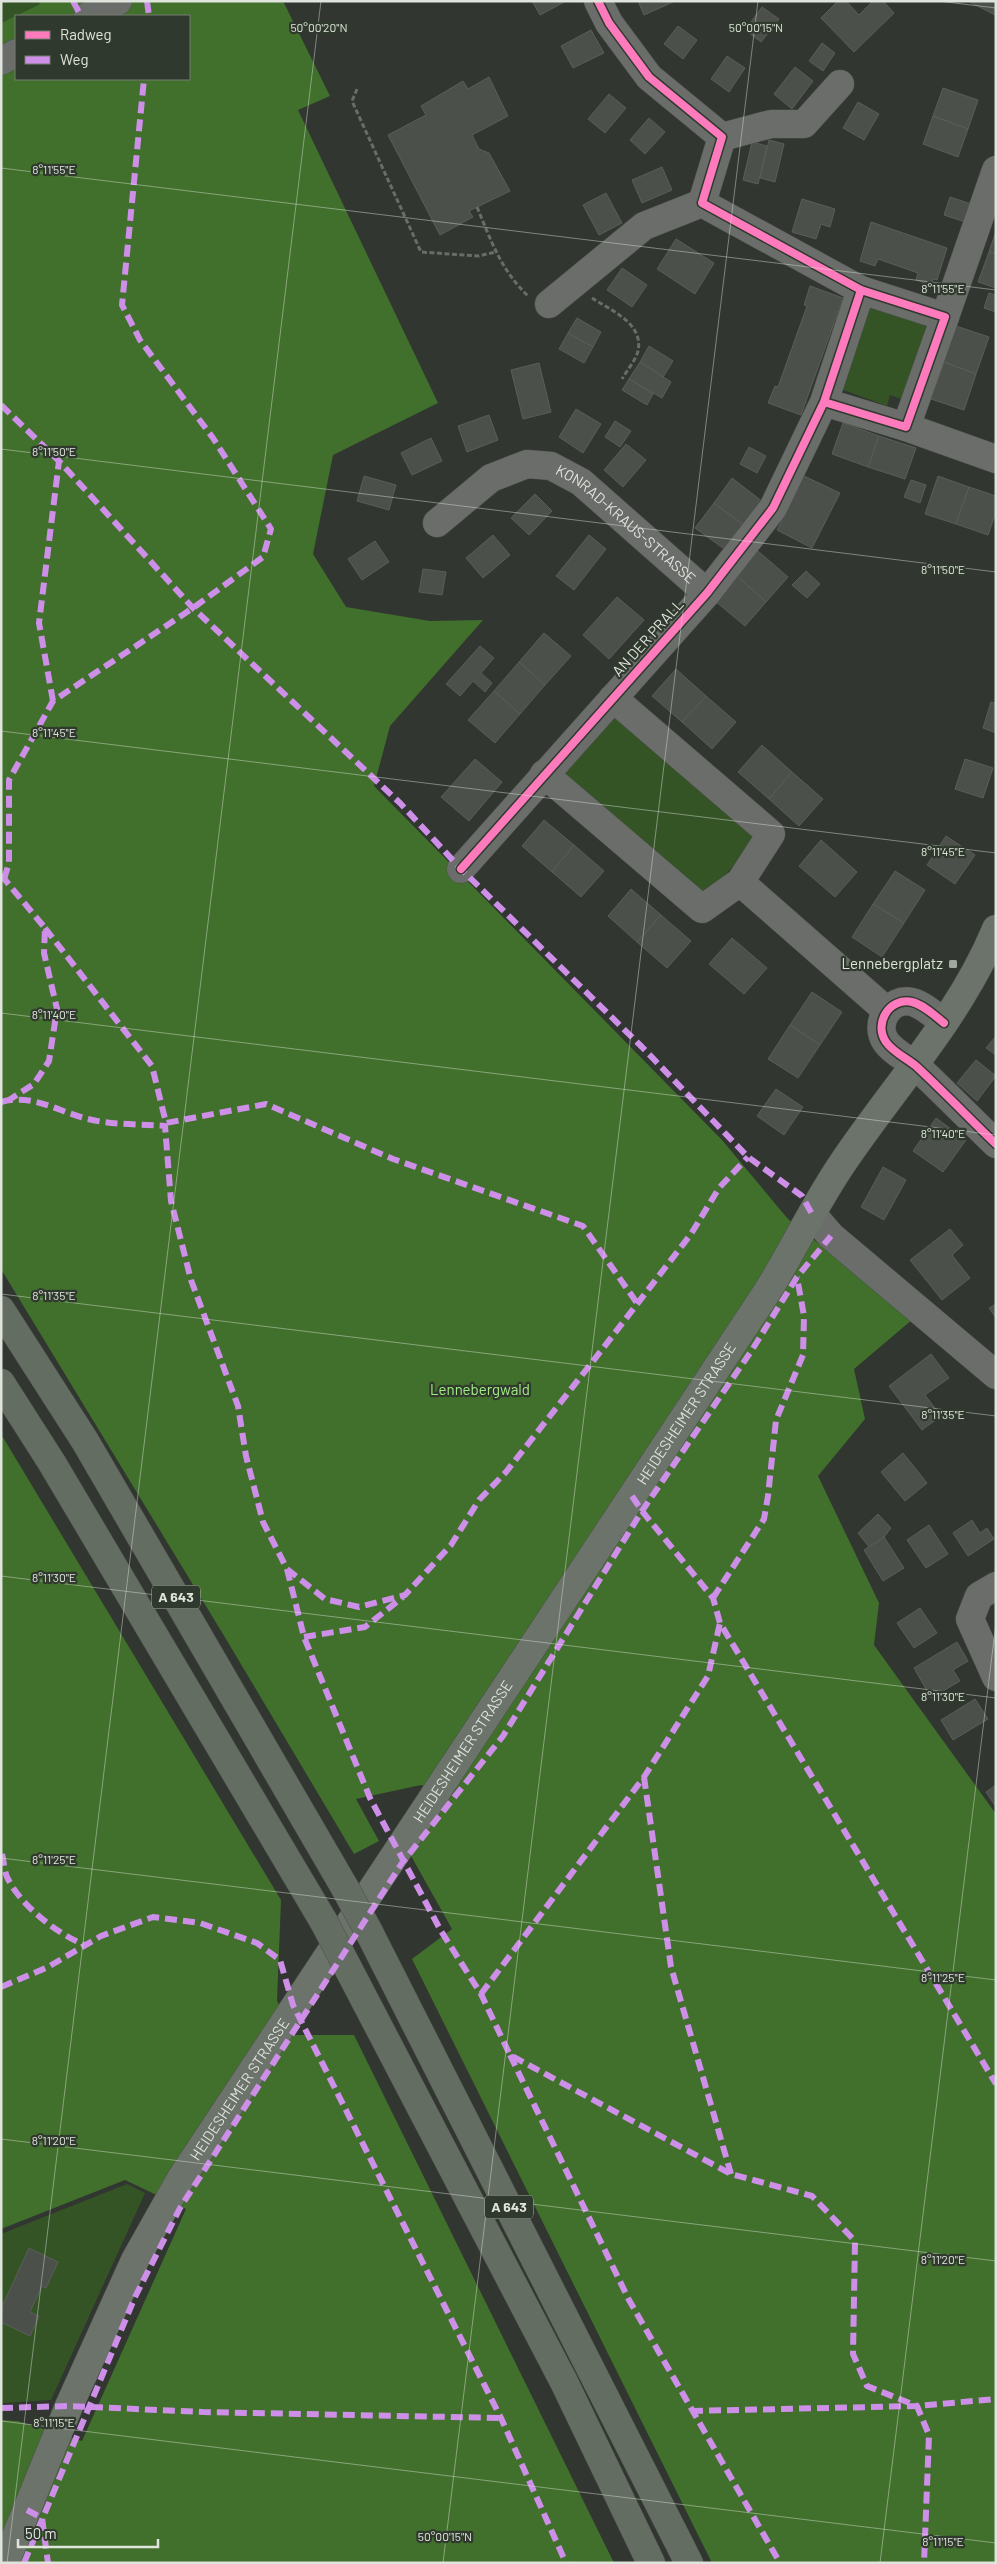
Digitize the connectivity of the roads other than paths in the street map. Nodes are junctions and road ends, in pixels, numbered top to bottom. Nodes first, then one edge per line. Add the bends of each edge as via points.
1 (118, 1) edge
2 (598, 1) edge
3 (90, 15) edge
4 (15, 54) edge
5 (1, 61) edge
6 (840, 84) dead end
7 (722, 136) junction
8 (996, 170) edge
9 (702, 203) junction
10 (860, 290) junction
11 (548, 304) road end
12 (945, 317) junction
13 (824, 402) junction
14 (906, 428) junction
15 (996, 459) edge
16 (437, 524) dead end
17 (707, 593) junction
18 (613, 698) junction
19 (544, 774) junction
20 (461, 869) dead end
21 (740, 882) junction
22 (993, 941) edge
23 (887, 1011) junction
24 (944, 1023) junction
25 (914, 1065) junction
26 (996, 1144) edge
27 (812, 1214) junction
28 (1, 1310) edge
29 (996, 1375) edge
30 (1, 1383) edge
31 (987, 1591) edge
32 (996, 1677) edge
33 (5, 2563) edge
34 (651, 2563) edge
35 (689, 2563) edge

1 - 3 street
2 - 7 street via 609,23 649,77
4 - 5 street
6 - 7 street via 804,124 771,124
7 - 9 street
8 - 12 street
9 - 10 street
9 - 11 street via 644,226
10 - 12 street
10 - 13 street, AN DER PRALL
12 - 14 street
13 - 14 street
13 - 17 street, AN DER PRALL via 773,508
14 - 15 street
16 - 17 street, KONRAD-KRAUS-STRASSE via 491,478 527,464 551,466 580,482
17 - 18 street, AN DER PRALL
18 - 19 street, AN DER PRALL
18 - 21 street via 771,834
19 - 20 street, AN DER PRALL
19 - 21 street via 702,909
21 - 23 street
22 - 24 main road
23 - 24 street via 895,1004 911,1002
23 - 25 street via 882,1022 883,1037
24 - 25 main road
25 - 26 street
25 - 27 main road, HEIDESHEIMER STRASSE via 845,1159
27 - 29 street via 831,1236
27 - 33 main road, HEIDESHEIMER STRASSE via 761,1300 180,2180 135,2260 69,2406
28 - 35 highway, A 643, bridge via 85,1441 370,1932
30 - 34 highway, A 643, bridge via 58,1471 324,1922 564,2382
31 - 32 street via 970,1619

